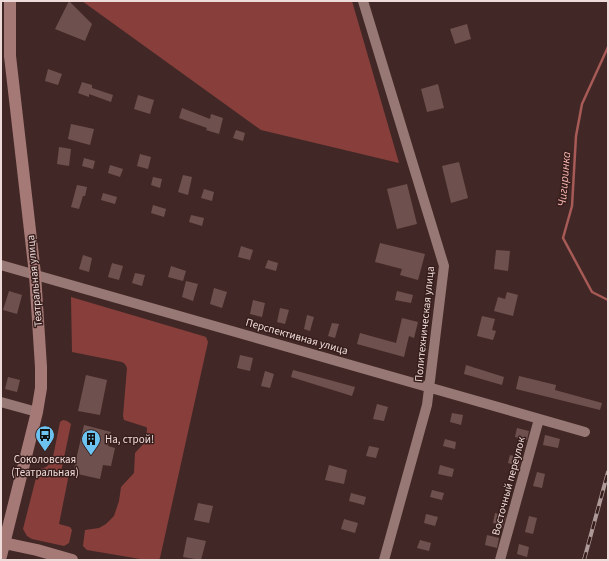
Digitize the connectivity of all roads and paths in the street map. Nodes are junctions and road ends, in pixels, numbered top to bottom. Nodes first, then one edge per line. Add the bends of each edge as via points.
1 (10, 1) edge
2 (364, 1) edge
3 (6, 41) edge
4 (1, 265) edge
5 (35, 274) junction
6 (429, 387) junction
7 (1, 402) edge
8 (37, 412) junction
9 (539, 419) junction
10 (585, 432) dead end
11 (3, 542) edge
12 (1, 556) edge
13 (72, 560) edge
14 (384, 560) edge
15 (500, 560) edge

1 - 3 main road, Театральная улица
2 - 6 street, Политехническая улица via 444,266
3 - 5 main road, Театральная улица via 10,56
4 - 5 street, Перспективная улица
5 - 6 street, Перспективная улица
5 - 8 main road, Театральная улица via 41,367
6 - 9 street, Перспективная улица
6 - 14 street, Политехническая улица via 427,405
7 - 8 street
8 - 11 main road, Театральная улица
9 - 10 street, Перспективная улица
9 - 15 street, Восточный переулок
11 - 12 main road, Театральная улица
11 - 13 main road

